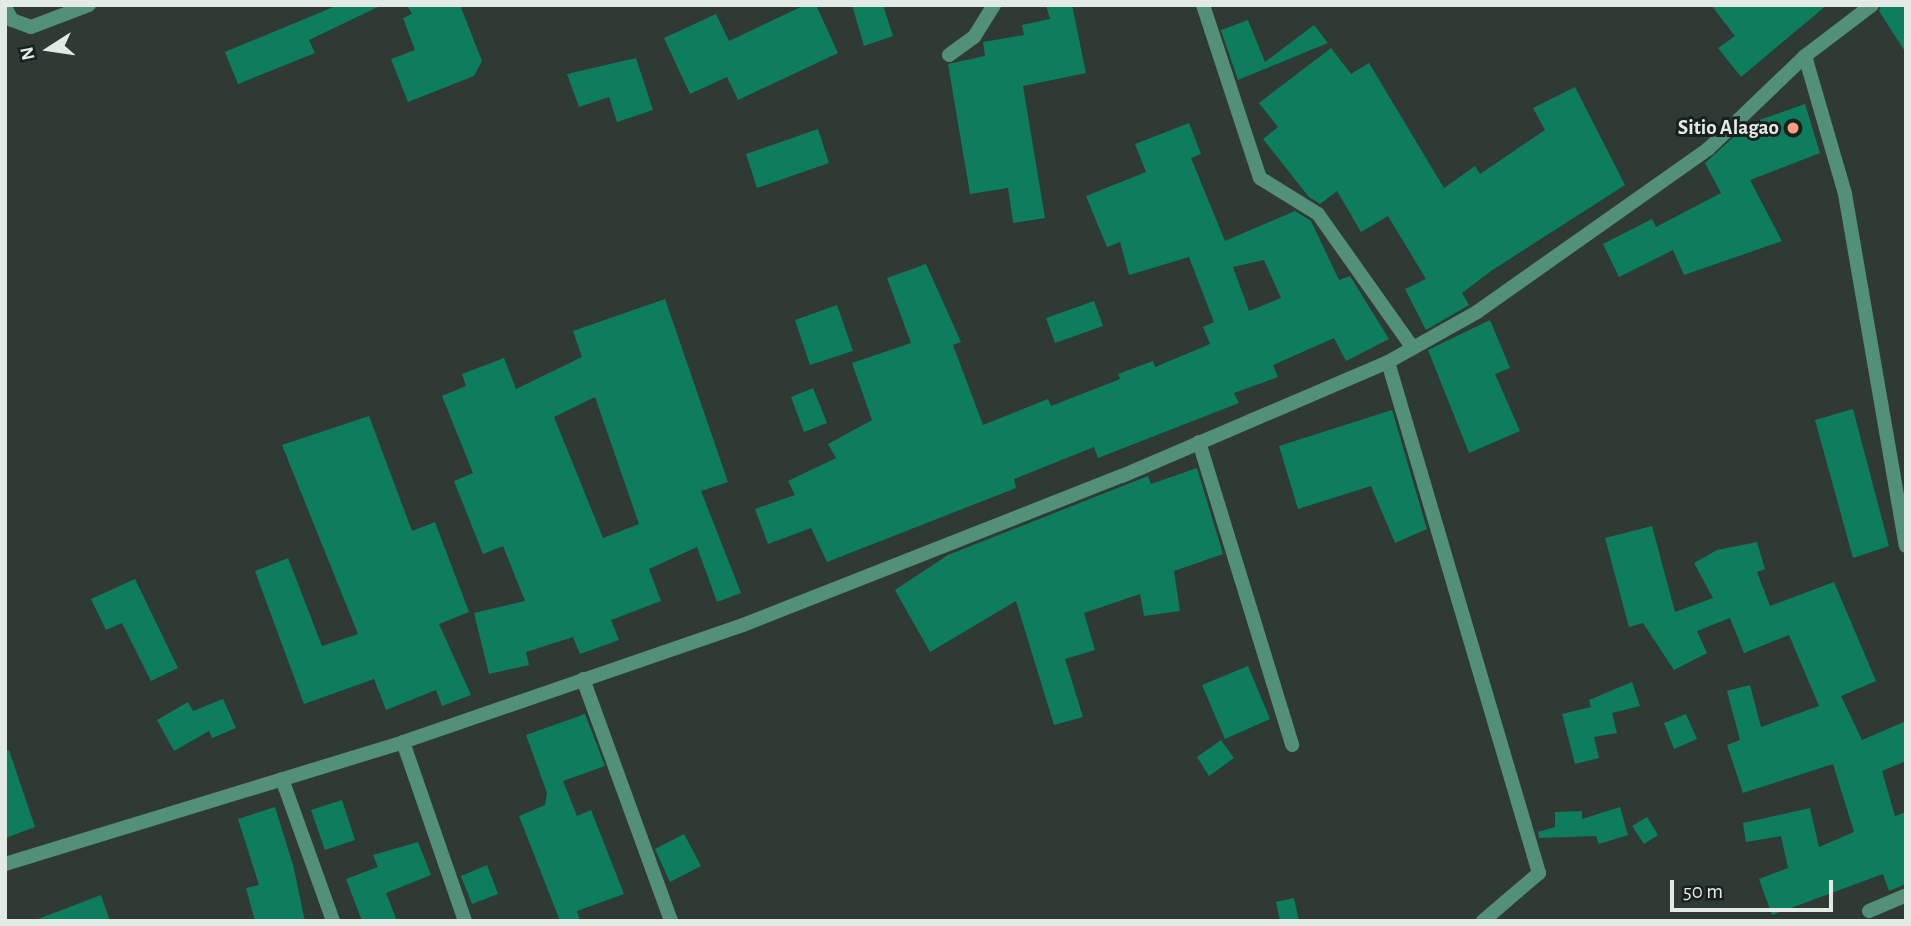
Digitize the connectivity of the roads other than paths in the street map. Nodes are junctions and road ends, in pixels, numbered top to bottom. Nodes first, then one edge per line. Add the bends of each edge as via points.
1 (89, 5) edge
2 (994, 5) edge
3 (1203, 5) edge
4 (1872, 5) edge
5 (5, 7) edge
6 (949, 55) dead end
7 (1805, 56) junction
8 (1413, 348) junction
9 (1388, 362) junction
10 (1199, 442) junction
11 (1906, 545) edge
12 (583, 680) junction
13 (403, 742) junction
14 (1292, 745) dead end
15 (282, 779) junction
16 (5, 864) edge
17 (1905, 897) edge
18 (1869, 911) dead end
19 (333, 921) edge
20 (466, 921) edge
21 (671, 921) edge
22 (1483, 921) edge

1 - 5 street via 31,27 12,20
2 - 6 street via 974,37
3 - 8 street via 1260,178 1318,214
4 - 7 street
7 - 8 street via 1709,149 1477,312
7 - 11 street via 1845,194
8 - 9 street
9 - 10 street
9 - 22 street via 1539,873
10 - 12 street via 743,625
10 - 14 street
12 - 13 street
12 - 21 street
13 - 15 street
13 - 20 street
15 - 16 street
15 - 19 street
17 - 18 street

